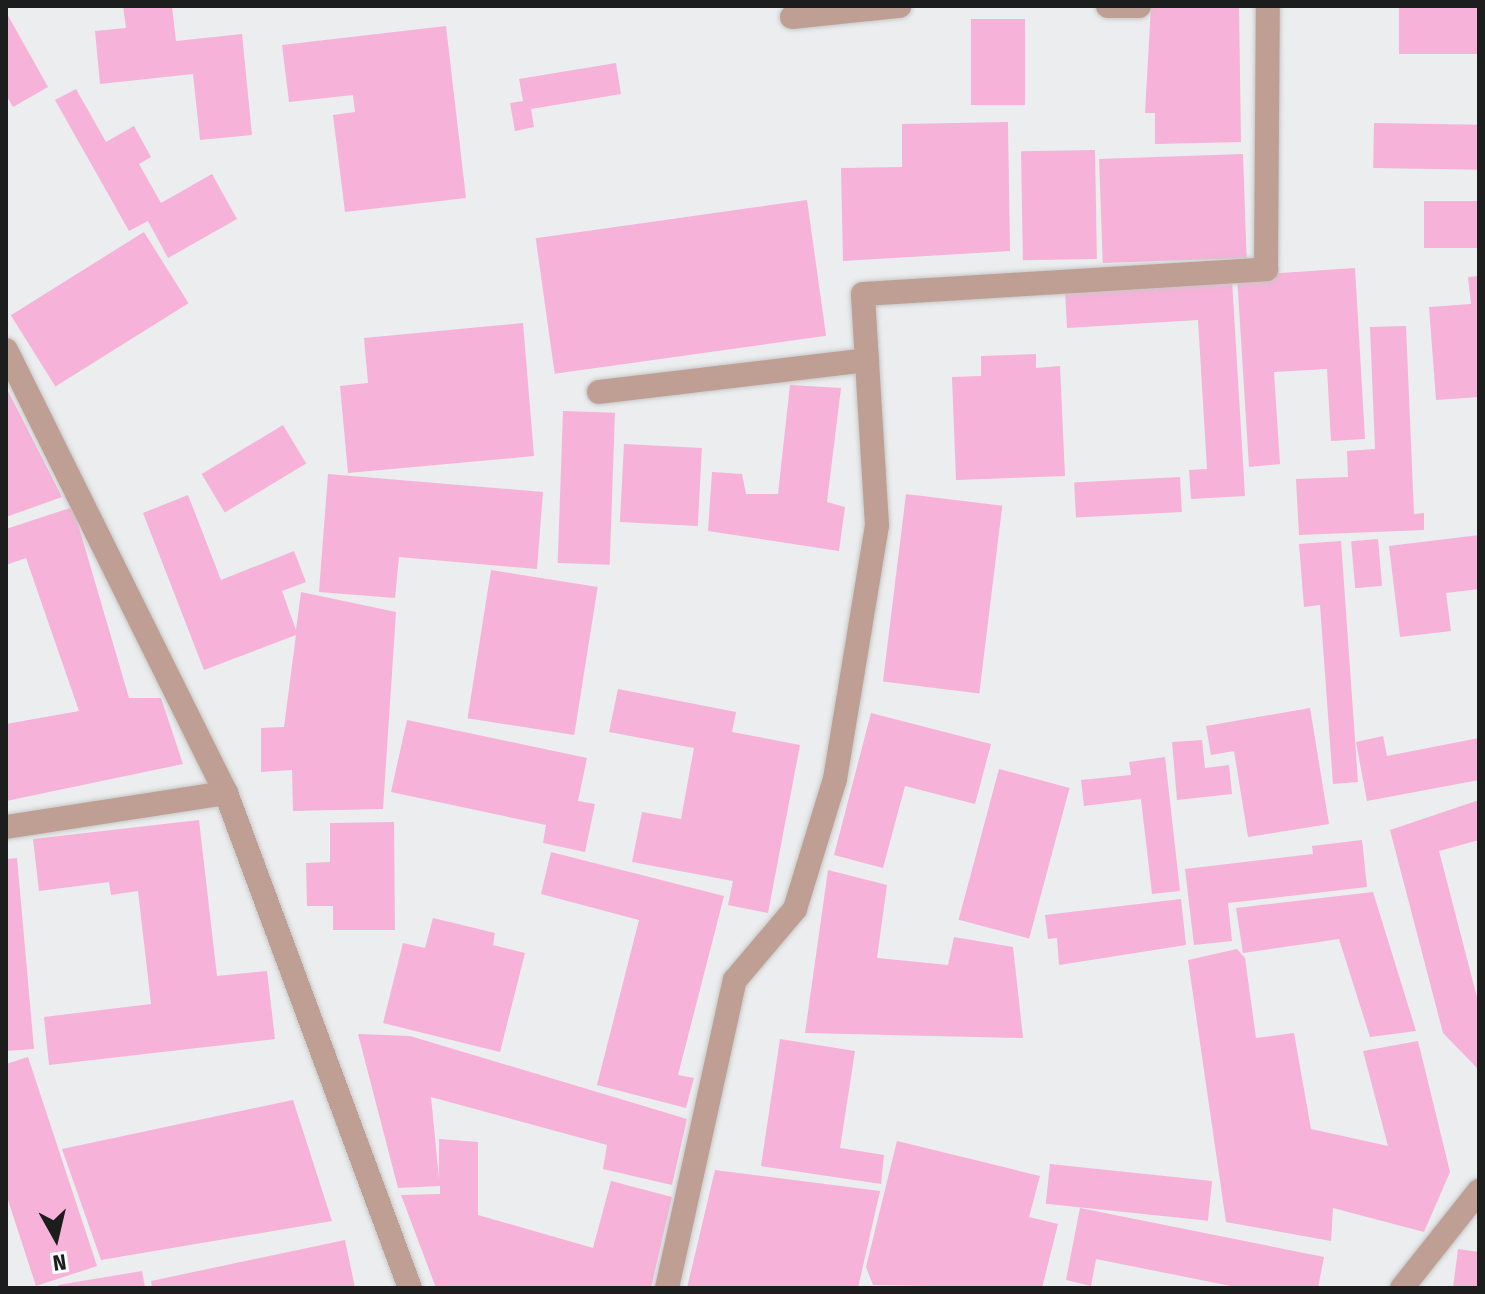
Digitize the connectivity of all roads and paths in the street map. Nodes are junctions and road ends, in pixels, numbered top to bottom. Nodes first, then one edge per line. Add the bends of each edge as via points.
1 (899, 6) edge
2 (1108, 6) edge
3 (1139, 6) edge
4 (1268, 6) edge
5 (792, 17) dead end
6 (6, 350) edge
7 (867, 360) junction
8 (599, 392) dead end
9 (226, 793) junction
10 (6, 827) edge
11 (1479, 1191) edge
12 (410, 1288) edge
13 (667, 1288) edge
14 (1402, 1288) edge

1 - 5 street
2 - 3 street
4 - 7 street via 1266,269 863,294
6 - 9 street
7 - 8 street
7 - 13 street via 877,525 835,779 795,909 735,980
9 - 10 street
9 - 12 street
11 - 14 street

